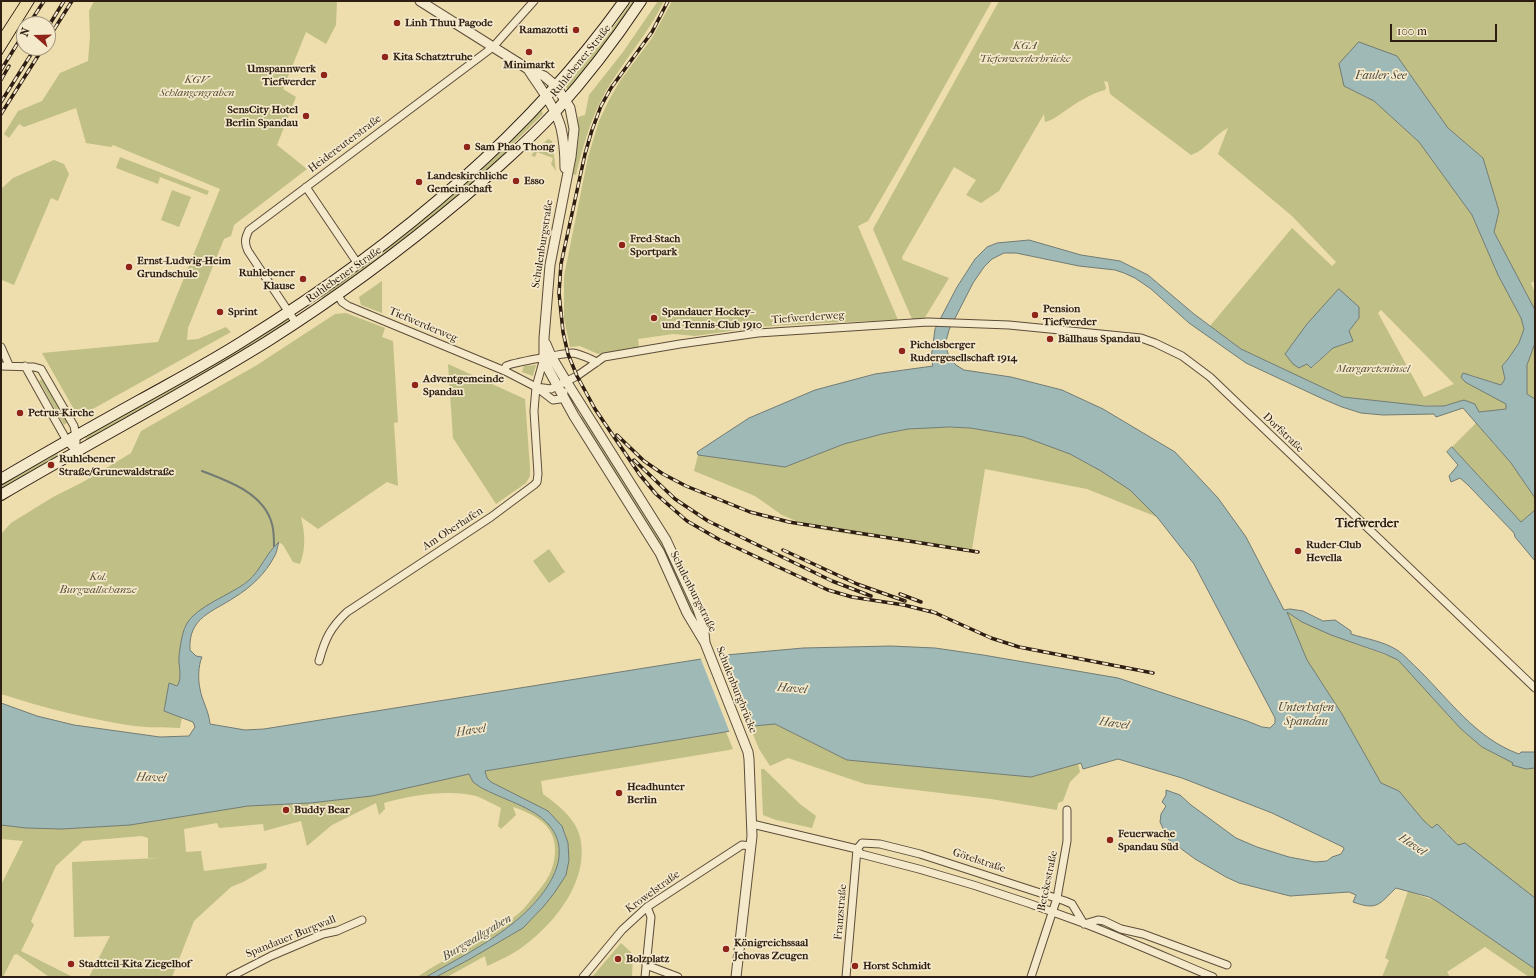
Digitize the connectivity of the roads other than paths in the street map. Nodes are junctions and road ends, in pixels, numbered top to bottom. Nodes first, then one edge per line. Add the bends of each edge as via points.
1 (420, 1) edge
2 (534, 1) edge
3 (624, 1) edge
4 (641, 1) edge
5 (493, 48) junction
6 (528, 69) junction
7 (556, 86) junction
8 (547, 97) junction
9 (565, 100) junction
10 (554, 112) junction
11 (566, 178) junction
12 (306, 187) junction
13 (358, 264) junction
14 (338, 295) junction
15 (289, 312) junction
16 (296, 323) junction
17 (954, 323) joint
18 (1, 348) edge
19 (547, 357) junction
20 (597, 362) junction
21 (1, 366) edge
22 (9, 366) junction
23 (25, 366) junction
24 (504, 372) junction
25 (566, 382) junction
26 (557, 386) junction
27 (536, 387) junction
28 (563, 397) junction
29 (76, 436) junction
30 (67, 441) junction
31 (76, 451) junction
32 (1, 479) edge
33 (1, 495) edge
34 (705, 643) junction
35 (319, 661) dead end
36 (1535, 688) edge
37 (1066, 810) dead end
38 (752, 824) junction
39 (751, 846) junction
40 (857, 849) junction
41 (1057, 898) junction
42 (647, 907) junction
43 (1053, 912) junction
44 (362, 920) dead end
45 (1084, 924) junction
46 (646, 965) junction
47 (1227, 965) dead end
48 (230, 977) edge
49 (583, 977) edge
50 (645, 977) edge
51 (678, 977) edge
52 (736, 977) edge
53 (846, 977) edge
54 (1031, 977) edge
55 (1213, 977) edge

1 - 5 street
2 - 5 street, Heidereuterstraße
3 - 7 main road, Ruhlebener Straße via 589,48
4 - 9 main road, Ruhlebener Straße via 600,58
5 - 6 street
5 - 12 street, Heidereuterstraße
6 - 7 street via 544,76
6 - 8 street, Schulenburgstraße
7 - 8 main road, Ruhlebener Straße
7 - 9 street, Schulenburgstraße
8 - 10 street, Schulenburgstraße
8 - 13 main road, Ruhlebener Straße via 464,177
9 - 10 main road, Ruhlebener Straße
9 - 11 street, Schulenburgstraße via 572,113 574,129
10 - 11 street, Schulenburgstraße via 561,130
10 - 14 main road, Ruhlebener Straße via 513,154 454,206
11 - 19 street, Schulenburgstraße via 550,265 544,338
12 - 13 street
12 - 15 street, Heidereuterstraße via 249,230 245,239 248,251
13 - 15 main road, Ruhlebener Straße
14 - 16 main road, Ruhlebener Straße
14 - 24 street, Tiefwerderweg via 348,306
15 - 16 street, Heidereuterstraße
15 - 29 main road, Ruhlebener Straße via 214,359
16 - 31 main road, Ruhlebener Straße
17 - 20 street, Tiefwerderweg via 928,322 758,333 604,357
17 - 36 street, Dorfstraße via 1069,330 1141,338 1182,356 1218,385
18 - 22 street
19 - 20 street via 574,353
19 - 24 street via 511,363 505,367
19 - 25 street, Schulenburgstraße
19 - 26 street, Schulenburgstraße via 546,365
19 - 27 street
20 - 25 street, Tiefwerderweg
21 - 22 street
22 - 23 street
23 - 29 street via 41,369 74,426
23 - 30 street
24 - 27 street, Tiefwerderweg
25 - 26 street, Tiefwerderweg
25 - 28 street
25 - 34 street, Schulenburgstraße via 666,540 698,607
26 - 27 street, Tiefwerderweg via 551,389
26 - 28 street, Schulenburgstraße
27 - 28 street, Tiefwerderweg via 553,400
27 - 35 street, Am Oberhafen via 534,411 537,482 495,514 347,612 336,623 324,642
28 - 34 street, Schulenburgstraße via 652,540
29 - 30 main road, Ruhlebener Straße
29 - 31 street
30 - 31 street
30 - 32 main road, Ruhlebener Straße
31 - 33 main road, Ruhlebener Straße
34 - 38 street, Schulenburgbrücke via 746,746
37 - 41 street, Betckestraße via 1067,841
38 - 39 street
38 - 40 street, Götelstraße
39 - 42 street, Krowelstraße via 742,845
39 - 52 street
40 - 41 street, Götelstraße via 862,843 880,844 920,854
40 - 43 street, Götelstraße via 861,854 922,869
40 - 53 street, Franzstraße
41 - 43 street, Betckestraße
41 - 45 street, Götelstraße via 1072,904
42 - 46 street via 651,916
42 - 49 street, Krowelstraße via 622,930
43 - 45 street, Götelstraße
43 - 54 street, Betckestraße
44 - 48 street, Spandauer Burgwall via 271,956
45 - 47 street via 1104,921
45 - 55 street, Götelstraße
46 - 50 street
46 - 51 street

